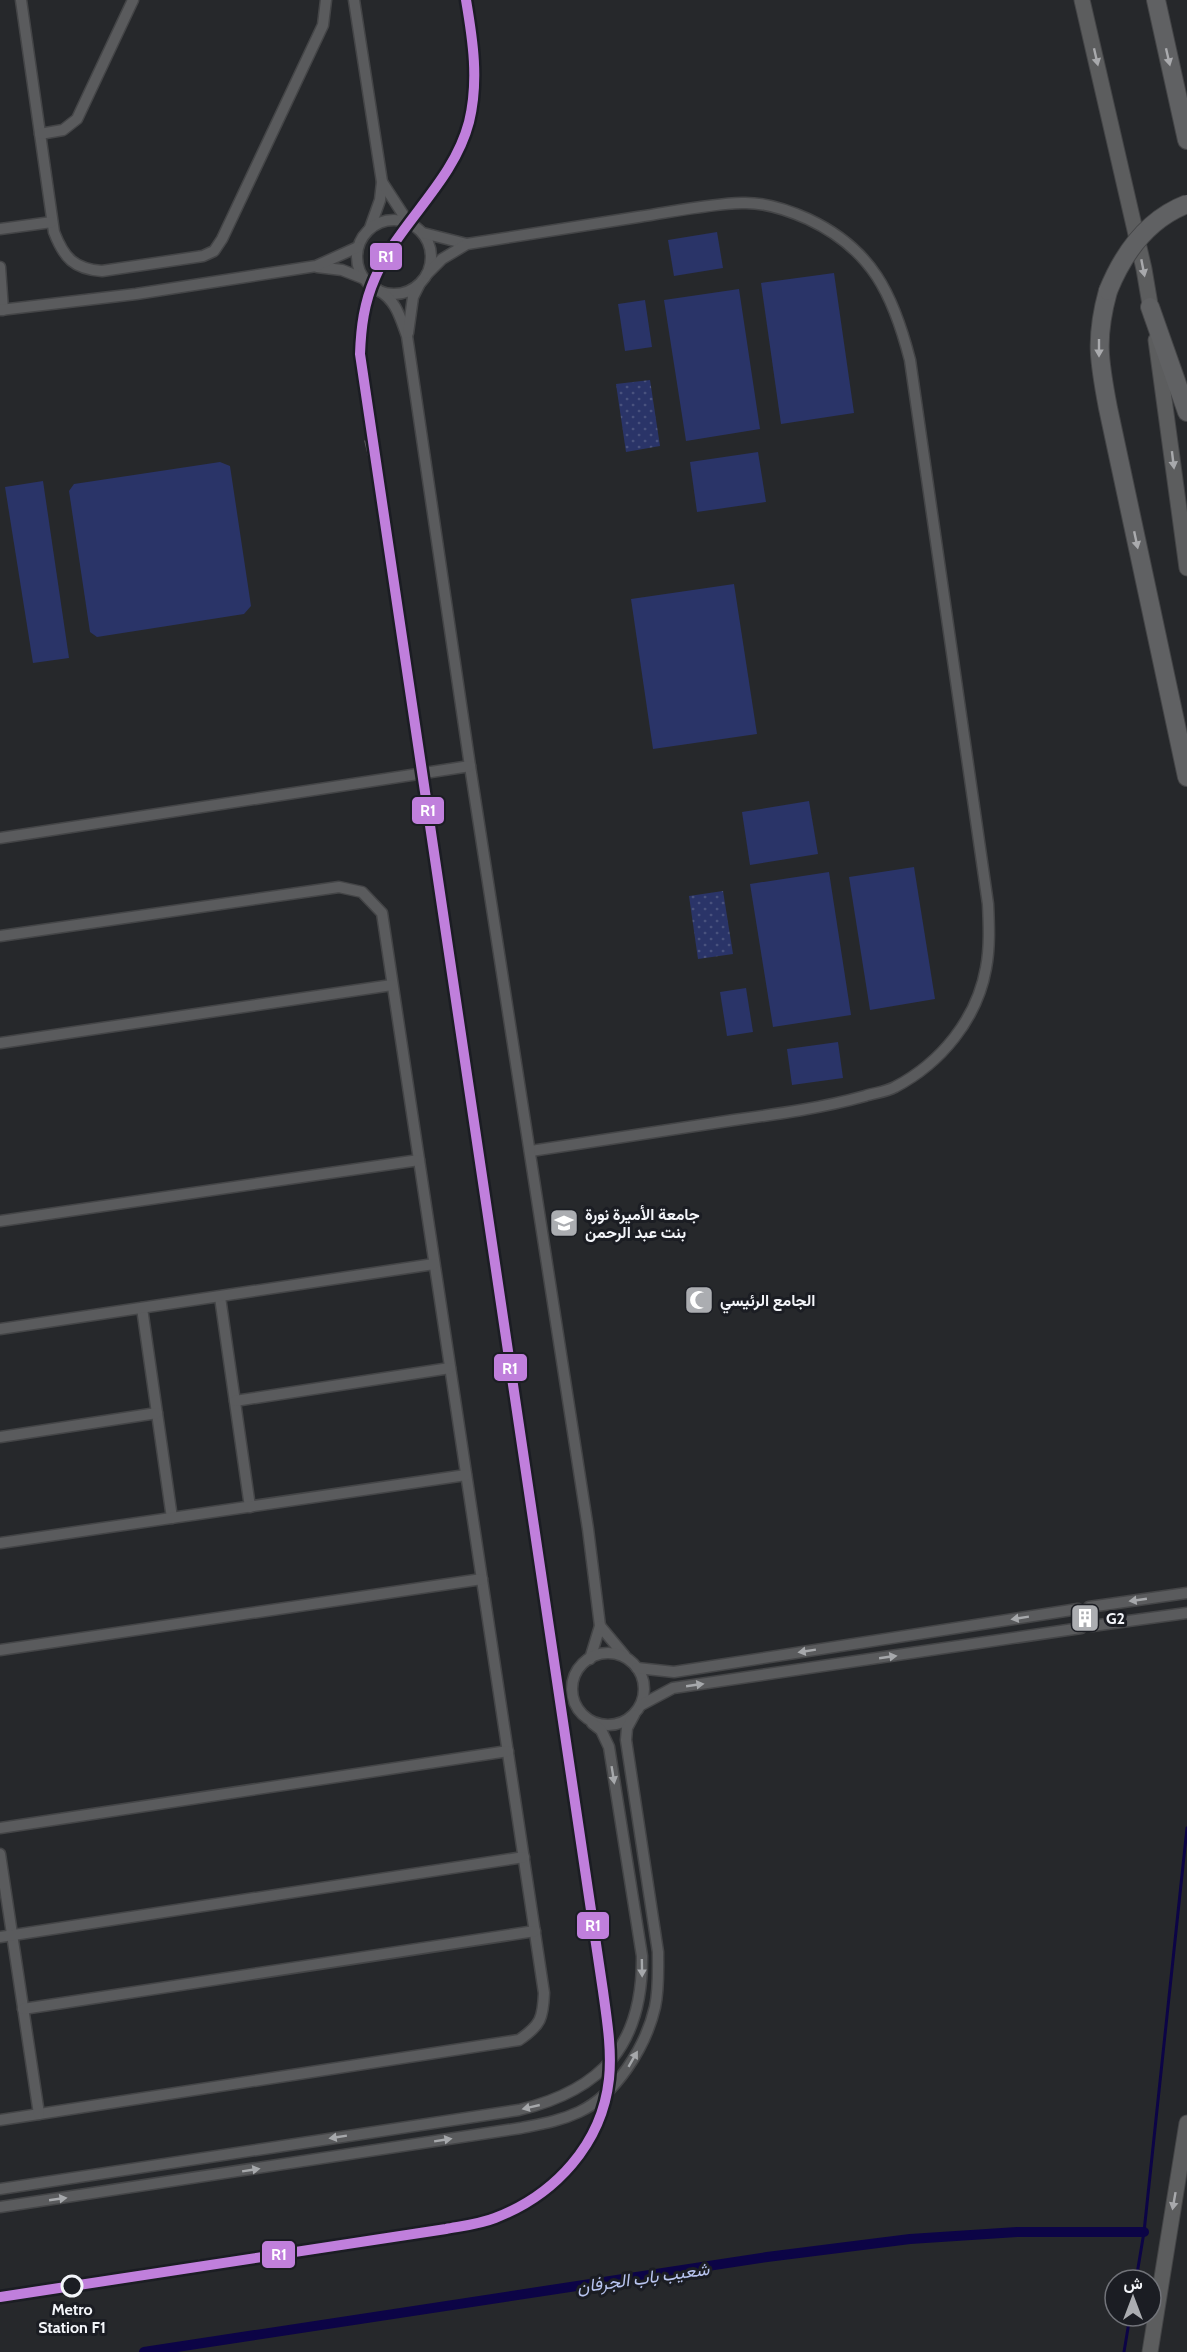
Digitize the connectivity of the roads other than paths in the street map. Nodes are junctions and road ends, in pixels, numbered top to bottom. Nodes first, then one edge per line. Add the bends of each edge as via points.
1 (21, 0) edge
2 (133, 0) edge
3 (326, 0) edge
4 (354, 0) edge
5 (1082, 0) edge
6 (1156, 0) edge
7 (40, 134) junction
8 (1187, 140) edge
9 (382, 182) junction
10 (1187, 204) edge
11 (52, 222) junction
12 (408, 222) junction
13 (370, 228) junction
14 (0, 230) edge
15 (423, 232) junction
16 (467, 244) junction
17 (358, 247) junction
18 (0, 267) edge
19 (316, 267) junction
20 (365, 279) junction
21 (424, 279) junction
22 (378, 290) junction
23 (0, 296) edge
24 (1150, 307) junction
25 (2, 310) edge
26 (407, 336) junction
27 (1187, 412) edge
28 (1187, 568) edge
29 (470, 766) junction
30 (1187, 777) edge
31 (0, 838) edge
32 (0, 936) edge
33 (392, 985) junction
34 (0, 1043) edge
35 (531, 1151) junction
36 (419, 1160) junction
37 (0, 1221) edge
38 (434, 1264) junction
39 (220, 1297) junction
40 (142, 1308) junction
41 (0, 1329) edge
42 (450, 1368) junction
43 (235, 1401) junction
44 (157, 1413) junction
45 (0, 1437) edge
46 (466, 1475) junction
47 (250, 1507) junction
48 (172, 1518) junction
49 (0, 1543) edge
50 (482, 1579) junction
51 (1187, 1593) edge
52 (1108, 1605) junction
53 (1187, 1613) edge
54 (1109, 1624) junction
55 (600, 1626) junction
56 (0, 1650) edge
57 (590, 1659) junction
58 (633, 1664) junction
59 (641, 1705) junction
60 (634, 1715) junction
61 (592, 1723) junction
62 (508, 1751) junction
63 (0, 1828) edge
64 (0, 1854) edge
65 (524, 1857) junction
66 (535, 1931) junction
67 (12, 1935) junction
68 (0, 1937) edge
69 (23, 2009) junction
70 (39, 2114) junction
71 (0, 2120) edge
72 (1187, 2123) edge
73 (0, 2189) edge
74 (0, 2207) edge
75 (1150, 2352) edge

1 - 7 street
2 - 7 street via 77,120 63,130
3 - 11 street via 323,25 214,251 203,256 87,270 66,256
4 - 9 street
5 -> 24 main road
6 -> 8 highway
7 - 11 street
9 - 12 street
9 - 13 street
10 -> 30 highway, bridge via 1146,230 1124,257 1108,291 1100,321 1099,356
11 - 14 street
12 - 13 street via 388,220
12 - 15 street
13 - 17 street
15 - 16 street
15 - 21 street via 431,253
16 - 21 street via 442,259
16 - 35 street via 743,203 774,206 830,230 874,269 889,296 910,360 988,904 986,968 967,1019 938,1056 894,1088 796,1111
17 - 19 street
17 - 20 street via 359,269
18 - 25 street
19 - 20 street via 342,270
19 - 25 street
20 - 22 street
21 - 22 street via 400,293
21 - 26 street via 413,297
22 - 26 street via 390,296
23 - 25 street
24 - 27 highway
24 -> 28 main road
26 - 29 street
29 - 31 street
29 - 35 street
32 - 33 street via 339,886 362,892 382,913
33 - 34 street
33 - 36 street
35 - 55 street
36 - 37 street
36 - 38 street
38 - 39 street
38 - 42 street
39 - 40 street
39 - 43 street
40 - 41 street
40 - 44 street
42 - 43 street
42 - 46 street
43 - 47 street
44 - 45 street
44 - 48 street
46 - 47 street
46 - 50 street
47 - 48 street
48 - 49 street
50 - 56 street
50 - 62 street
51 -> 52 street
52 - 54 street via 1105,1617
52 -> 58 street via 674,1672
53 - 54 street
59 -> 54 street via 673,1688
55 - 57 street
55 - 58 street
57 - 58 street via 609,1654
57 - 61 street via 581,1666 573,1687 578,1708
58 - 59 street via 644,1686
59 - 60 street
60 - 61 street via 616,1724
74 -> 60 street via 521,2128 582,2111 610,2089 628,2068 655,2008 658,1952 626,1740
61 -> 73 street via 601,1730 609,1747 642,1956 639,2007 632,2028 597,2075 546,2104 519,2110
62 - 63 street
62 - 65 street
64 - 67 street
65 - 66 street
65 - 67 street
66 - 69 street
66 - 70 street via 544,1993 543,2014 535,2029 519,2040
67 - 68 street
67 - 69 street
69 - 70 street
70 - 71 street
72 -> 75 main road

